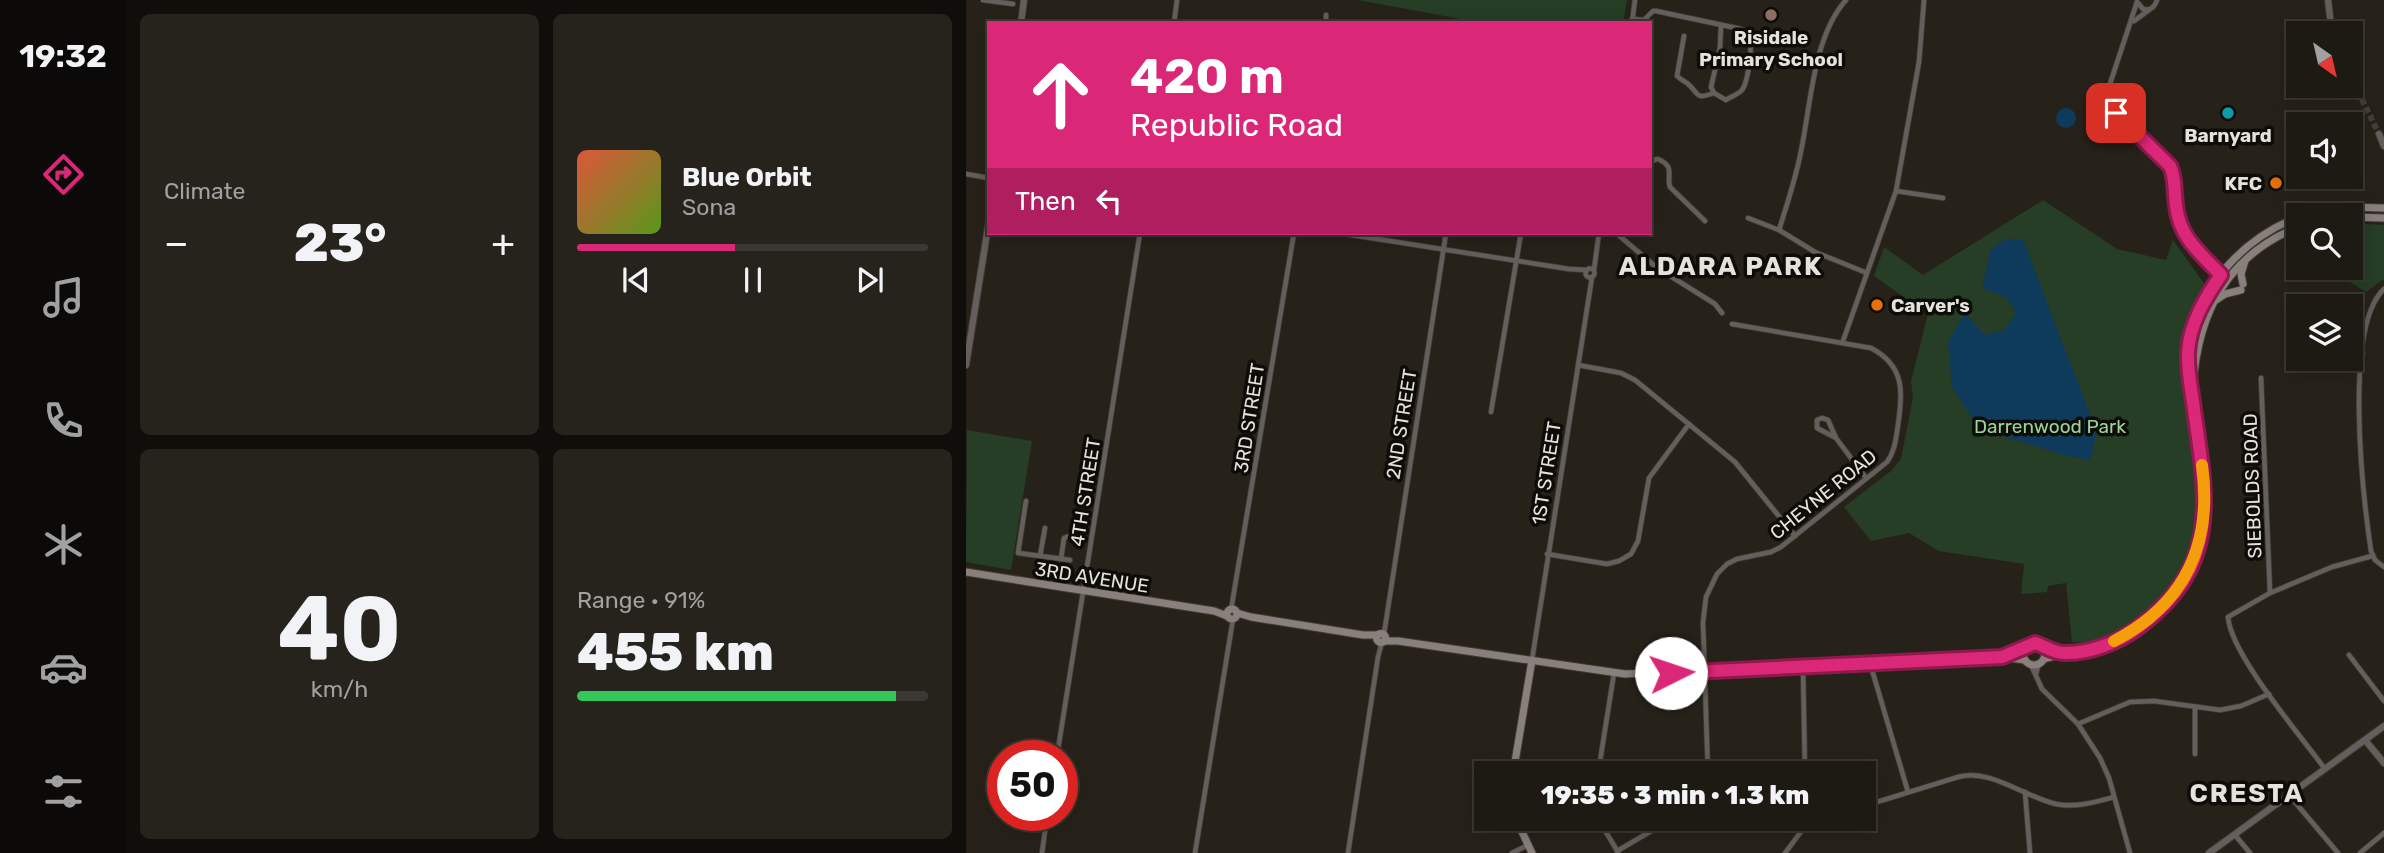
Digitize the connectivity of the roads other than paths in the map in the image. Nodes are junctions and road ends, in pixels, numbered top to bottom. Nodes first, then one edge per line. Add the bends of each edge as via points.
1 (983, 0) edge
2 (1024, 0) edge
3 (1177, 0) edge
4 (1635, 0) edge
5 (1846, 0) edge
6 (1924, 0) edge
7 (2157, 0) edge
8 (2328, 0) edge
9 (2137, 1) edge
10 (1013, 5) dead end
11 (2149, 9) junction
12 (1326, 15) dead end
13 (1021, 21) edge
14 (1174, 21) edge
15 (1326, 21) edge
16 (1632, 21) edge
17 (2331, 21) edge
18 (2131, 24) junction
19 (1721, 25) junction
20 (1684, 36) dead end
21 (1714, 93) junction
22 (2107, 102) junction
23 (2116, 113) junction
24 (2379, 134) dead end
25 (2384, 146) edge
26 (1652, 160) edge
27 (966, 174) edge
28 (987, 178) edge
29 (1896, 191) junction
30 (1943, 198) dead end
31 (2363, 210) edge
32 (2384, 214) edge
33 (2363, 216) edge
34 (1748, 218) dead end
35 (1705, 221) dead end
36 (2286, 223) edge
37 (1779, 230) junction
38 (2286, 232) edge
39 (987, 234) edge
40 (1140, 235) edge
41 (1292, 235) edge
42 (1352, 235) edge
43 (1446, 235) edge
44 (1521, 235) edge
45 (1599, 235) edge
46 (1618, 235) edge
47 (1443, 249) junction
48 (2247, 258) junction
49 (1517, 261) junction
50 (1589, 273) junction
51 (1867, 273) junction
52 (2225, 276) junction
53 (2384, 289) edge
54 (2214, 301) junction
55 (1722, 313) dead end
56 (1732, 324) dead end
57 (1843, 341) junction
58 (2363, 353) edge
59 (966, 365) edge
60 (1578, 365) junction
61 (2362, 371) edge
62 (2261, 378) dead end
63 (2193, 397) junction
64 (1491, 412) dead end
65 (1689, 424) junction
66 (1836, 438) junction
67 (1866, 478) junction
68 (1026, 501) dead end
69 (1045, 528) dead end
70 (1072, 535) dead end
71 (1795, 536) junction
72 (1547, 554) junction
73 (2372, 555) junction
74 (1040, 556) junction
75 (1061, 559) junction
76 (1070, 560) dead end
77 (2384, 567) edge
78 (966, 572) edge
79 (1083, 591) junction
80 (2270, 593) junction
81 (1232, 614) junction
82 (1381, 638) junction
83 (2043, 648) junction
84 (2025, 649) junction
85 (2063, 653) junction
86 (2349, 655) dead end
87 (2002, 657) junction
88 (1532, 660) junction
89 (1870, 662) junction
90 (2035, 662) junction
91 (1803, 666) junction
92 (1705, 670) junction
93 (1614, 673) junction
94 (2269, 694) junction
95 (2384, 701) edge
96 (2195, 708) junction
97 (2078, 724) junction
98 (2384, 726) edge
99 (1060, 740) edge
100 (2365, 740) junction
101 (2194, 754) dead end
102 (1515, 761) edge
103 (1600, 761) edge
104 (1708, 761) edge
105 (1805, 761) edge
106 (2384, 763) edge
107 (2325, 769) junction
108 (1909, 792) junction
109 (2025, 792) junction
110 (2289, 795) junction
111 (2114, 797) junction
112 (1876, 802) edge
113 (1045, 831) edge
114 (1522, 831) edge
115 (1605, 831) edge
116 (1652, 831) edge
117 (1800, 831) edge
118 (2384, 833) edge
119 (2235, 835) junction
120 (1528, 845) junction
121 (1618, 852) edge
122 (1041, 853) edge
123 (1195, 853) edge
124 (1348, 853) edge
125 (1512, 853) edge
126 (1532, 853) edge
127 (1785, 853) edge
128 (2031, 853) edge
129 (2130, 853) edge
130 (2209, 853) edge
131 (2250, 853) edge
132 (2338, 853) edge
133 (2360, 853) edge

1 - 10 street
2 - 13 street
3 - 14 street
4 - 16 street
5 - 37 street via 1834,16 1817,64 1799,162
6 - 29 street via 1919,62
7 - 11 street
8 - 17 street
9 - 11 street
9 - 18 street
11 - 18 street
12 - 15 street
16 - 19 street via 1644,20 1656,11
18 - 22 street
19 - 21 street via 1711,84
19 - 21 street via 1747,33 1751,57 1742,91 1726,100
20 - 21 street via 1677,76 1698,96
22 - 23 street via 2116,103
22 - 23 street via 2104,113
23 - 52 street via 2170,166 2182,231 2196,251
24 - 25 street
26 - 35 street via 1666,165 1670,187
27 - 28 street
29 - 30 street
29 - 51 street
31 - 32 main road
32 - 33 main road
34 - 37 street
36 - 52 main road via 2258,238
37 - 51 street via 1824,256
38 - 48 main road
39 - 59 street
40 - 79 street, 4TH STREET
41 - 81 street, 3RD STREET
42 - 47 street
43 - 47 street, 2ND STREET
44 - 49 street
45 - 50 street, 1ST STREET
46 - 55 street
47 - 49 street
47 - 82 street, 2ND STREET
48 - 52 main road
48 - 54 main road via 2242,287
49 - 50 street
49 - 64 street
50 - 60 street, 1ST STREET
51 - 57 street
52 - 54 main road
52 - 63 main road via 2202,305 2190,341
53 - 58 street via 2368,315
54 - 63 main road via 2198,343
56 - 57 street, CHEYNE ROAD
57 - 67 street, CHEYNE ROAD via 1883,355 1897,373 1902,390 1892,453
60 - 65 street via 1625,374
60 - 72 street, 1ST STREET
61 - 73 street via 2358,437
62 - 80 street, SIEBOLDS ROAD
63 - 85 main road via 2205,510 2199,545 2188,571 2167,603 2132,632 2098,647
65 - 71 street via 1735,462
65 - 72 street via 1651,474 1638,541 1631,554 1607,564
66 - 66 street via 1817,428 1817,420 1826,419
66 - 67 street
67 - 71 street, CHEYNE ROAD
68 - 74 street via 1018,553
69 - 74 street
70 - 75 street via 1064,538
71 - 92 street, CHEYNE ROAD via 1774,551 1732,561 1710,584 1703,613
72 - 88 street, 1ST STREET
73 - 77 street
73 - 80 street
74 - 75 street
75 - 76 street
78 - 79 main road, 3RD AVENUE
79 - 81 main road, 3RD AVENUE
79 - 99 street, 4TH STREET
80 - 94 street via 2228,617 2242,654
81 - 82 main road, 3RD AVENUE
81 - 123 street, 3RD STREET
82 - 88 main road, 3RD AVENUE
82 - 124 street, 2ND STREET
83 - 84 main road via 2035,643
83 - 85 main road
83 - 90 main road
84 - 87 main road
84 - 90 main road via 2023,654
85 - 90 main road
86 - 95 street
87 - 89 main road, 3RD AVENUE
87 - 90 main road
88 - 93 main road, 3RD AVENUE
88 - 102 main road
89 - 91 main road, 3RD AVENUE
89 - 108 street
90 - 97 street via 2042,689
91 - 92 main road, 3RD AVENUE
91 - 105 street
92 - 93 main road, 3RD AVENUE
92 - 104 street, CHEYNE ROAD
93 - 103 street
94 - 96 street via 2231,708
94 - 107 street
96 - 97 street via 2130,702
96 - 101 street
97 - 111 street via 2100,758
98 - 100 street
100 - 106 street
100 - 107 street
107 - 110 street
108 - 109 street via 1971,775
108 - 112 street
109 - 111 street via 2066,805
109 - 128 street
110 - 119 street
110 - 132 street
111 - 129 street
113 - 122 street
114 - 120 main road
115 - 121 street
116 - 121 street
117 - 127 street
118 - 133 street
119 - 130 street
119 - 131 street
120 - 125 street
120 - 126 main road

